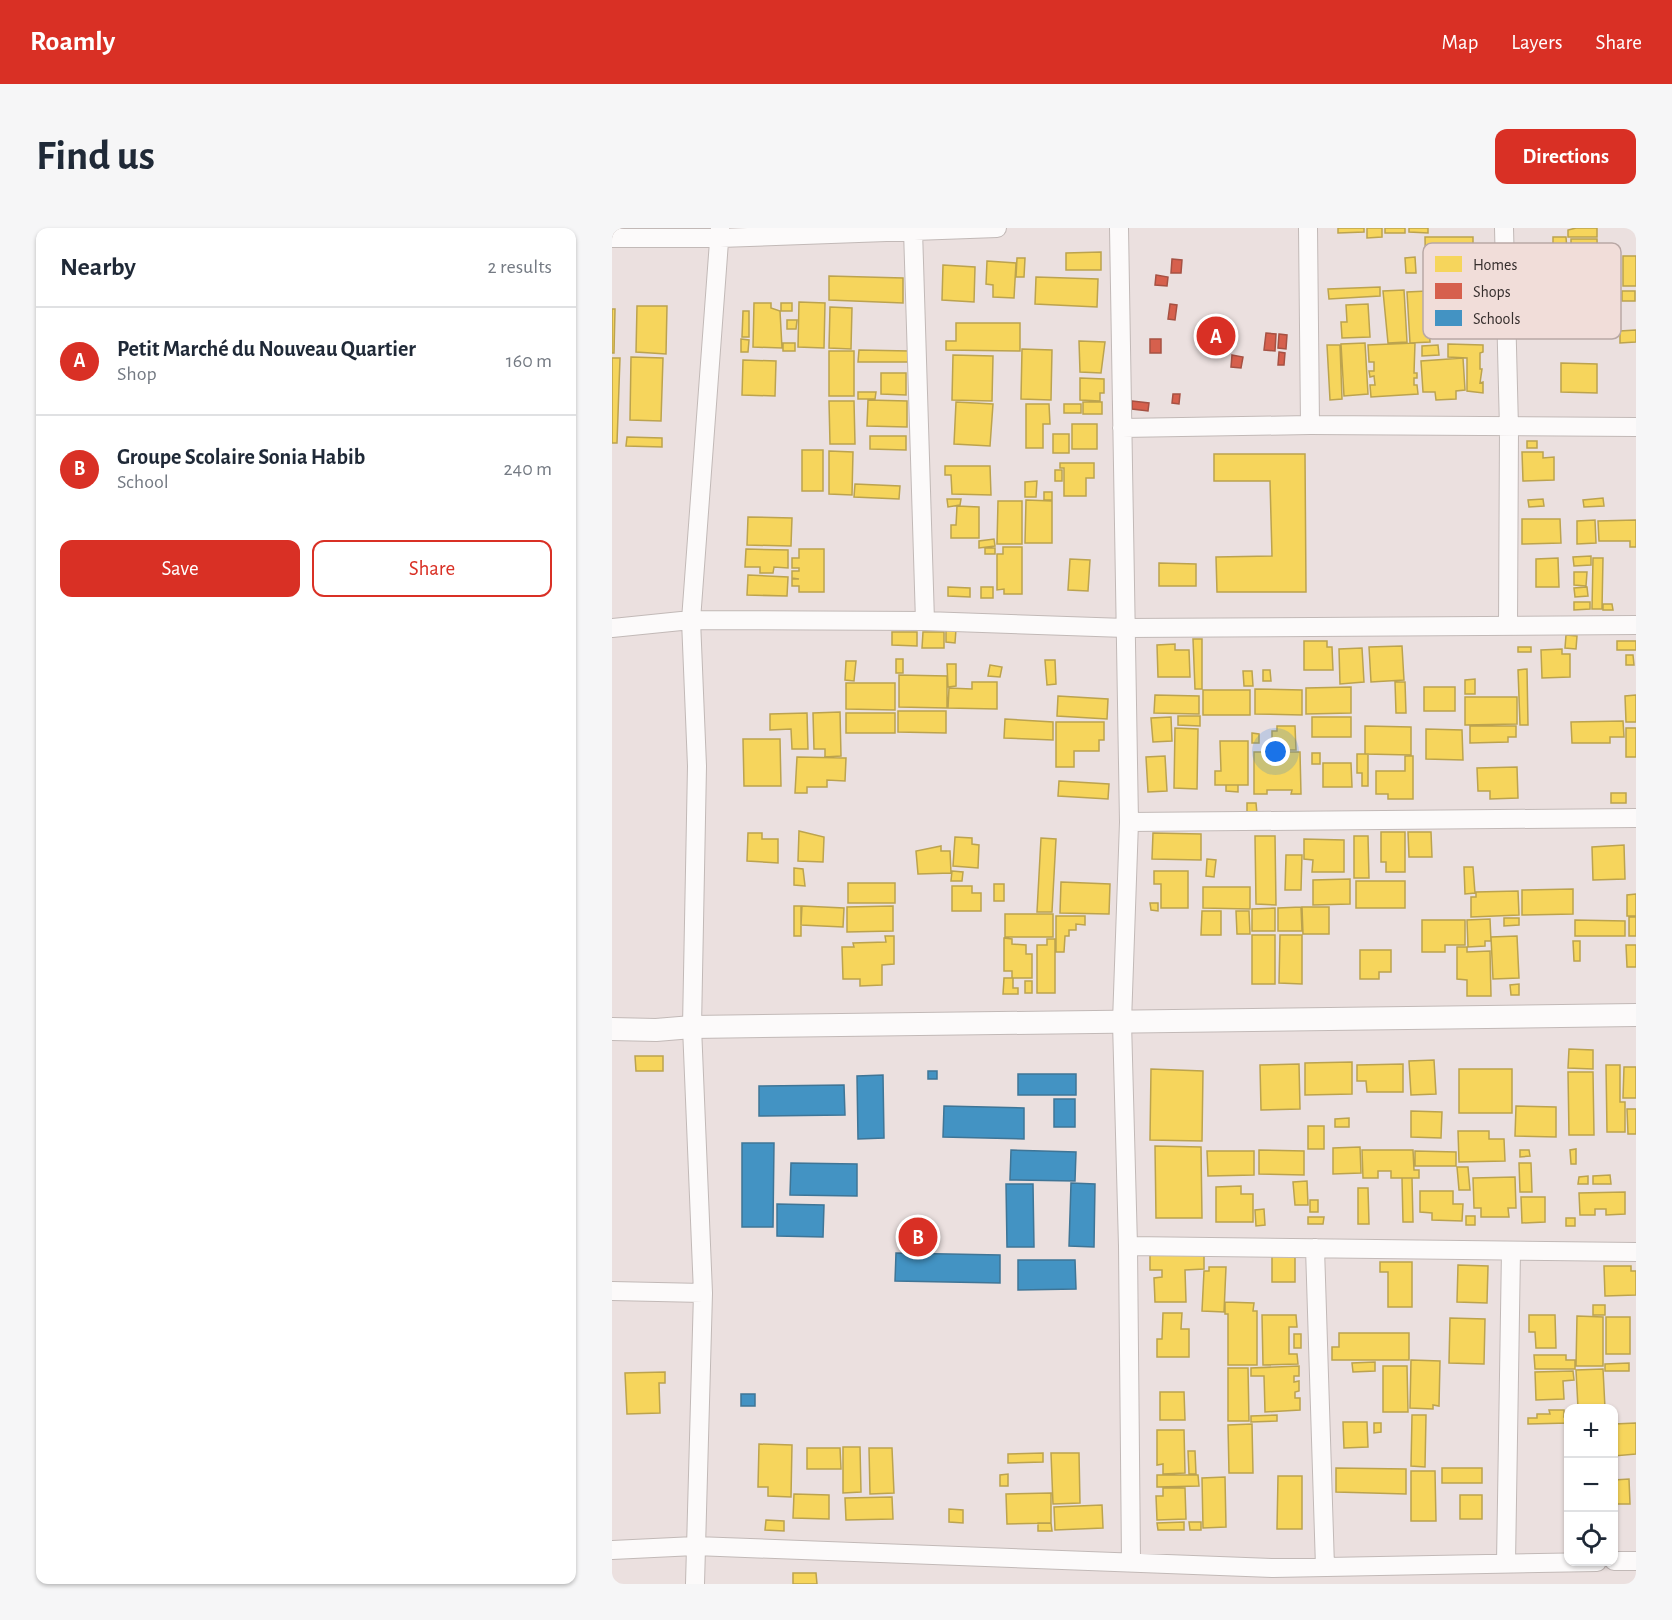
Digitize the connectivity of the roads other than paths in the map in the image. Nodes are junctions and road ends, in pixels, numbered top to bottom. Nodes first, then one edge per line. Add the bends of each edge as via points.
1 (997, 228) edge
2 (1119, 228) edge
3 (1301, 228) edge
4 (1308, 228) edge
5 (1504, 228) edge
6 (913, 230) junction
7 (720, 233) edge
8 (612, 237) edge
9 (1504, 243) edge
10 (1507, 339) edge
11 (1310, 425) junction
12 (1636, 427) edge
13 (1122, 428) junction
14 (1509, 428) junction
15 (691, 620) junction
16 (925, 621) junction
17 (1636, 625) edge
18 (1508, 626) junction
19 (612, 628) edge
20 (1125, 628) junction
21 (1636, 818) edge
22 (1129, 822) junction
23 (1636, 1015) edge
24 (1122, 1022) junction
25 (692, 1027) junction
26 (612, 1029) edge
27 (1128, 1246) junction
28 (1315, 1248) junction
29 (1511, 1251) junction
30 (1636, 1252) edge
31 (612, 1291) edge
32 (703, 1293) junction
33 (695, 1546) junction
34 (612, 1550) edge
35 (1131, 1561) junction
36 (1618, 1561) edge
37 (1636, 1561) edge
38 (1564, 1562) edge
39 (1506, 1563) junction
40 (1325, 1567) junction
41 (1273, 1576) edge
42 (694, 1584) edge

1 - 6 street
2 - 13 street
3 - 4 street
4 - 11 street
5 - 9 street
6 - 7 street
6 - 16 street
7 - 8 street
7 - 15 street
10 - 14 street
11 - 13 street
11 - 14 street
12 - 14 street
13 - 20 street
14 - 18 street
15 - 16 street
15 - 19 street
15 - 25 street via 697,766
16 - 20 street
17 - 18 street
18 - 20 street
20 - 22 street
21 - 22 street
22 - 24 street
23 - 24 street
24 - 25 street
24 - 27 street
25 - 26 street
25 - 32 street
27 - 28 street
27 - 35 street
28 - 29 street
28 - 40 street
29 - 30 street
29 - 39 street
31 - 32 street
32 - 33 street
33 - 34 street
33 - 35 street
33 - 42 street
35 - 41 street
36 - 37 street
38 - 39 street
39 - 40 street
40 - 41 street

